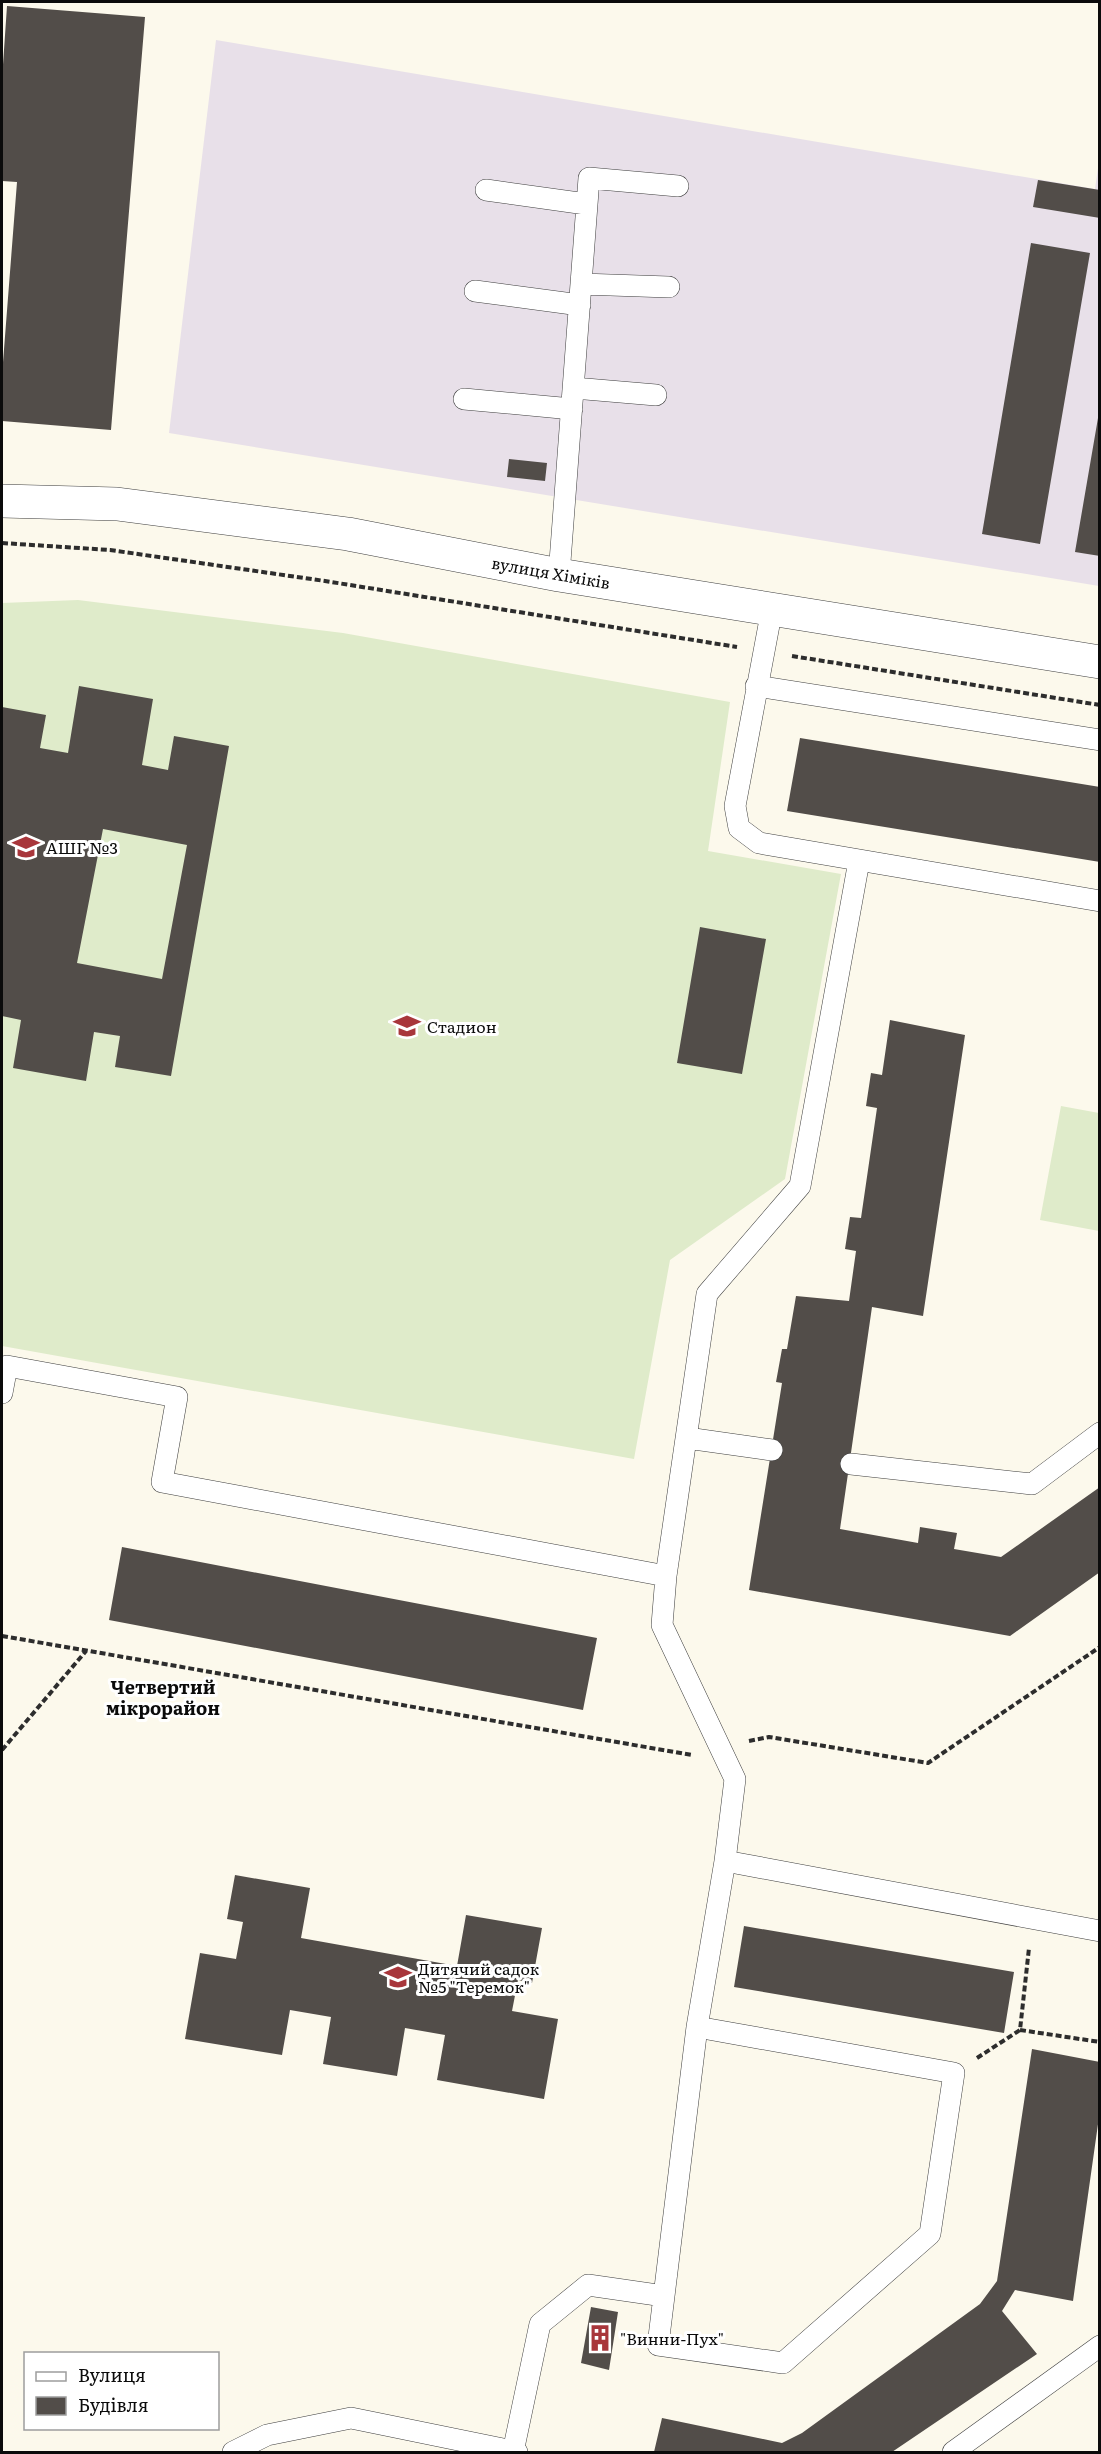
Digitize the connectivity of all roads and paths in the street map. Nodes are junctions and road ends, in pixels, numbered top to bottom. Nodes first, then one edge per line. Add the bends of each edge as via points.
1 (678, 186) dead end
2 (486, 190) dead end
3 (586, 204) junction
4 (669, 287) dead end
5 (475, 291) dead end
6 (580, 294) junction
7 (656, 395) dead end
8 (464, 399) dead end
9 (573, 399) junction
10 (2, 501) edge
11 (2, 543) edge
12 (560, 575) junction
13 (772, 609) junction
14 (763, 651) junction
15 (1100, 662) edge
16 (756, 686) junction
17 (1100, 705) edge
18 (1100, 740) edge
19 (859, 861) junction
20 (1100, 901) edge
21 (2, 1393) edge
22 (1100, 1434) edge
23 (687, 1438) junction
24 (772, 1450) dead end
25 (851, 1464) dead end
26 (666, 1576) junction
27 (2, 1636) edge
28 (1100, 1647) edge
29 (86, 1651) junction
30 (720, 1749) junction
31 (2, 1750) edge
32 (725, 1861) junction
33 (1032, 1917) junction
34 (1100, 1931) edge
35 (697, 2028) junction
36 (1020, 2030) junction
37 (1100, 2042) edge
38 (954, 2073) junction
39 (664, 2295) junction
40 (1100, 2346) edge
41 (232, 2452) edge
42 (515, 2452) edge
43 (952, 2452) edge

1 - 3 lane via 589,178
2 - 3 lane
3 - 6 lane
4 - 6 lane
5 - 6 lane
6 - 9 lane
7 - 9 lane
8 - 9 lane
9 - 12 lane
10 - 12 street, вулиця Хіміків via 117,504 348,534
11 - 14 path via 110,550
12 - 13 street, вулиця Хіміків
13 - 14 lane
13 - 15 street, вулиця Хіміків
14 - 16 lane
14 - 17 path
16 - 18 lane
16 - 19 lane via 735,806 739,828 759,843
19 - 20 lane
19 - 23 lane via 800,1186 707,1294
21 - 26 lane via 7,1366 177,1397 162,1482
22 - 25 lane via 1032,1484
23 - 24 lane
23 - 26 lane
26 - 30 lane via 662,1625
27 - 29 path
28 - 30 path via 928,1763 769,1737
29 - 30 path via 691,1756
29 - 31 path
30 - 32 lane via 735,1779
32 - 33 lane
32 - 35 lane
33 - 34 lane
33 - 36 path
35 - 38 lane
35 - 39 lane
36 - 37 path
36 - 38 path
38 - 39 lane via 930,2234 783,2363 658,2345
39 - 42 lane via 588,2284 540,2324
40 - 43 lane
41 - 42 lane via 267,2435 351,2418

